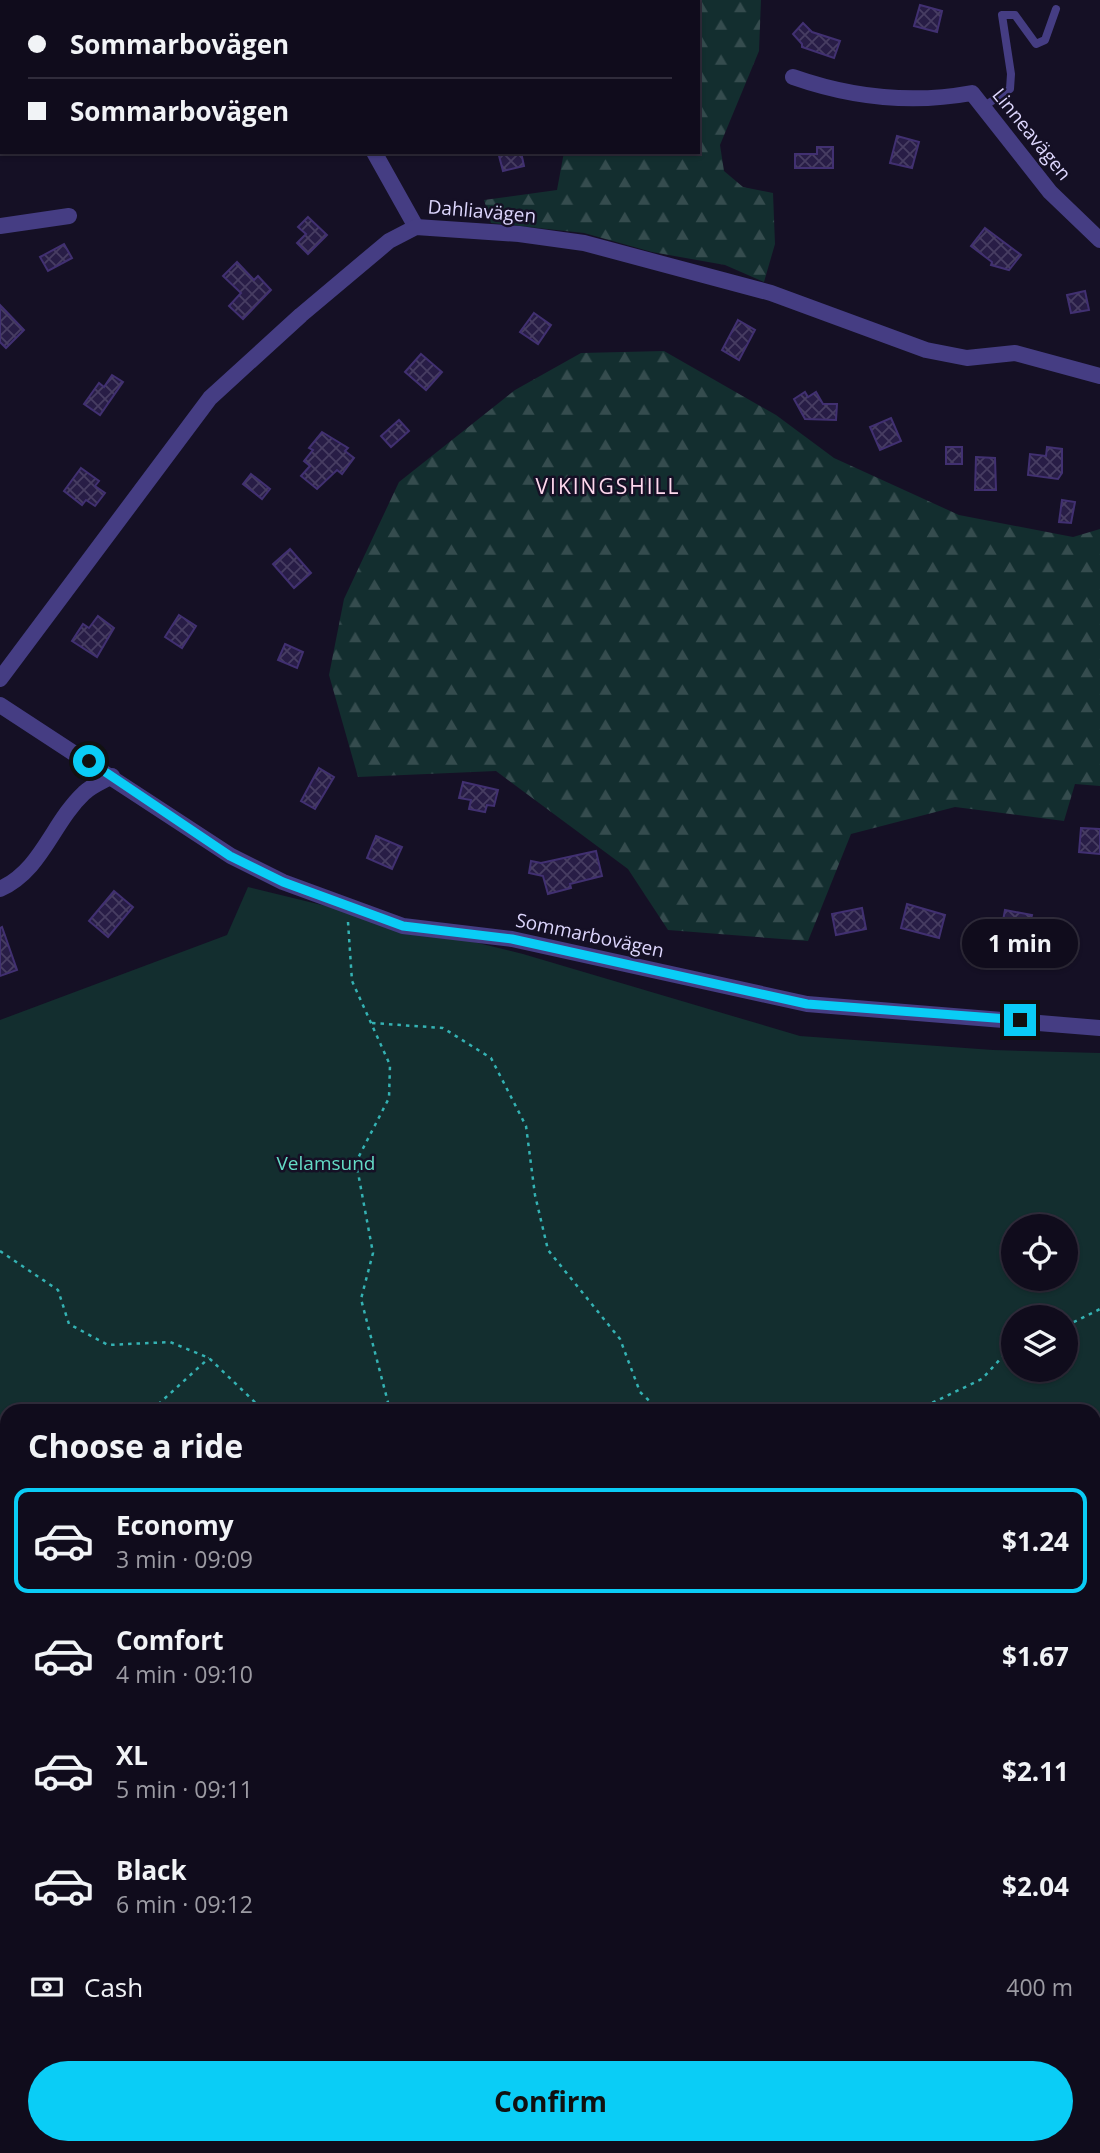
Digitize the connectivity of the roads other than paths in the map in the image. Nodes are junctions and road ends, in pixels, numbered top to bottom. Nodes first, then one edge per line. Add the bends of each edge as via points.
1 (1056, 9) dead end
2 (793, 78) dead end
3 (983, 107) junction
4 (375, 154) edge
5 (69, 216) dead end
6 (0, 226) edge
7 (416, 227) junction
8 (1100, 240) edge
9 (1100, 376) edge
10 (0, 679) edge
11 (0, 705) edge
12 (112, 776) junction
13 (0, 890) edge
14 (1100, 1028) edge

1 - 3 lane via 1045,40 1036,44 1014,15 1002,15 1010,89
2 - 3 street, Linneavägen via 865,97 972,93
3 - 8 street, Linneavägen via 1050,192
4 - 7 street
5 - 6 street
7 - 9 street, Dahliavägen via 584,243 771,293 926,349 967,358 1014,353
7 - 10 street, Dahliavägen via 389,241 210,398
11 - 12 street, Sommarbovägen
12 - 13 street via 84,792 30,870
12 - 14 street, Sommarbovägen via 230,856 283,882 403,926 512,939 807,1004

